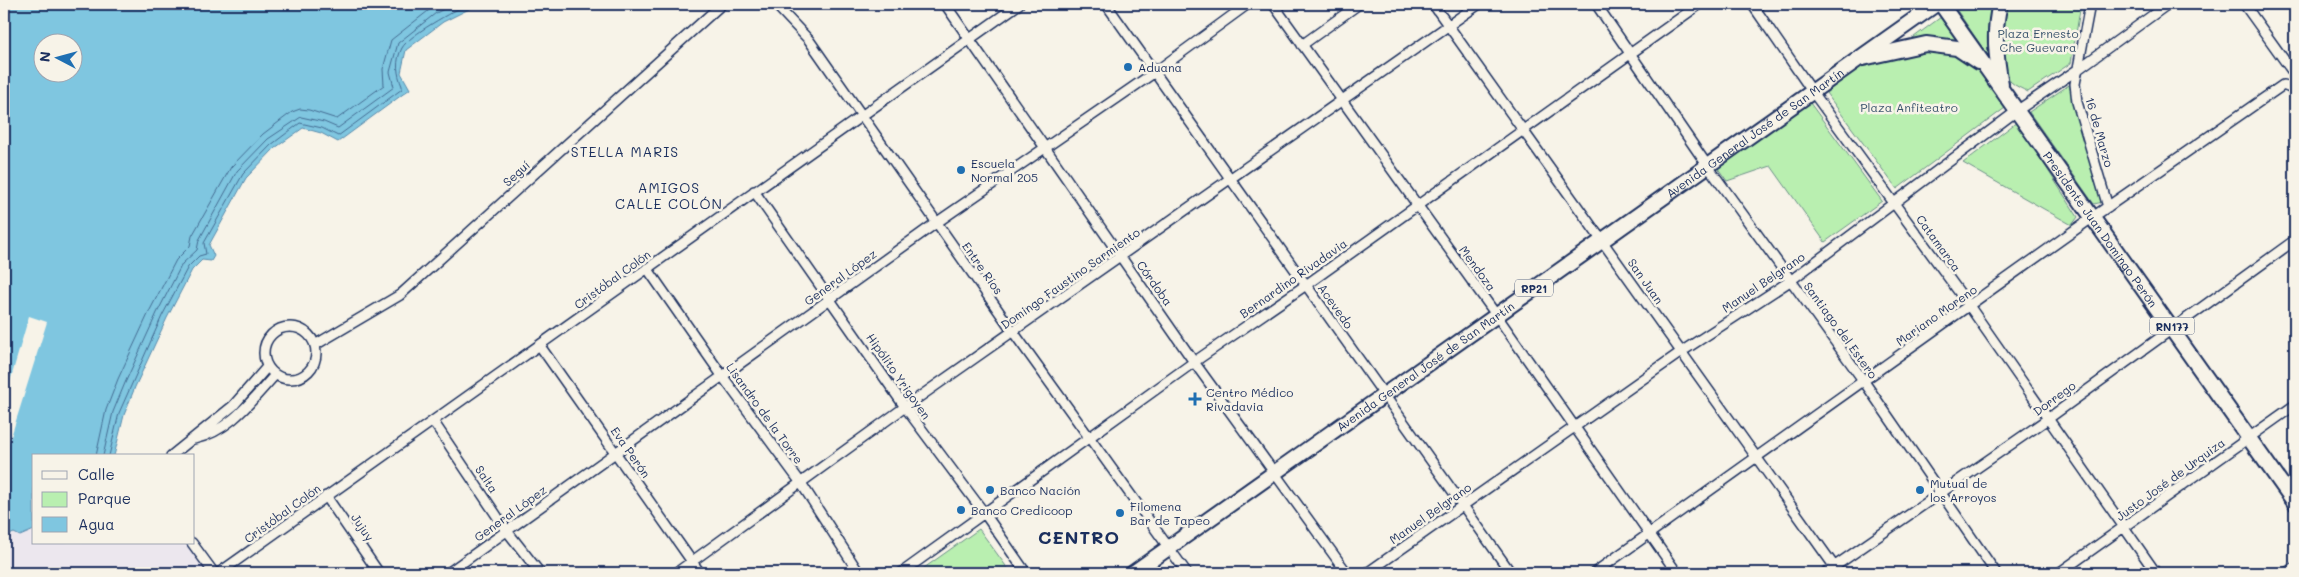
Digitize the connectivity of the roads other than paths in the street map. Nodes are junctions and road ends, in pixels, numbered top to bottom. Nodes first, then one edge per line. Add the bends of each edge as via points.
1 (722, 4) edge
2 (774, 4) edge
3 (945, 4) edge
4 (1019, 4) edge
5 (1106, 4) edge
6 (1248, 4) edge
7 (1272, 4) edge
8 (1360, 4) edge
9 (1433, 4) edge
10 (1478, 4) edge
11 (1596, 4) edge
12 (1700, 4) edge
13 (1752, 4) edge
14 (1936, 4) edge
15 (1941, 4) edge
16 (2000, 4) edge
17 (2090, 4) edge
18 (2168, 4) edge
19 (2244, 4) edge
20 (1917, 9) edge
21 (1448, 25) junction
22 (969, 41) junction
23 (1302, 45) junction
24 (1630, 53) junction
25 (1853, 61) junction
26 (1986, 66) junction
27 (2077, 70) junction
28 (1155, 72) junction
29 (2295, 75) edge
30 (2003, 90) junction
31 (2295, 90) edge
32 (1812, 91) junction
33 (1342, 101) junction
34 (2018, 110) junction
35 (861, 116) junction
36 (1525, 131) junction
37 (1044, 148) junction
38 (1707, 165) junction
39 (1230, 179) junction
40 (754, 191) junction
41 (1894, 203) junction
42 (1417, 205) junction
43 (2108, 206) junction
44 (2093, 217) junction
45 (936, 223) junction
46 (1602, 240) junction
47 (2295, 240) edge
48 (1121, 256) junction
49 (647, 268) junction
50 (1790, 281) junction
51 (1306, 285) junction
52 (830, 300) junction
53 (1970, 307) junction
54 (1496, 316) junction
55 (2173, 328) junction
56 (1014, 333) junction
57 (315, 344) junction
58 (540, 346) junction
59 (1681, 352) junction
60 (1194, 362) junction
61 (268, 367) junction
62 (275, 375) junction
63 (723, 377) junction
64 (1864, 380) junction
65 (1385, 396) junction
66 (2295, 405) edge
67 (906, 407) junction
68 (2049, 418) junction
69 (433, 422) junction
70 (1574, 428) junction
71 (1089, 438) junction
72 (2248, 438) junction
73 (191, 440) junction
74 (616, 452) junction
75 (174, 454) edge
76 (1756, 456) junction
77 (1274, 473) junction
78 (801, 484) junction
79 (1941, 492) junction
80 (326, 496) junction
81 (2295, 503) edge
82 (1461, 506) junction
83 (985, 514) junction
84 (2123, 528) junction
85 (507, 530) junction
86 (1649, 533) junction
87 (193, 544) edge
88 (1169, 548) junction
89 (692, 562) junction
90 (2295, 566) edge
91 (1837, 570) edge
92 (214, 573) edge
93 (219, 573) edge
94 (380, 573) edge
95 (448, 573) edge
96 (540, 573) edge
97 (676, 573) edge
98 (700, 573) edge
99 (859, 573) edge
100 (901, 573) edge
101 (1026, 573) edge
102 (1133, 573) edge
103 (1187, 573) edge
104 (1347, 573) edge
105 (1367, 573) edge
106 (1511, 573) edge
107 (1594, 573) edge
108 (1677, 573) edge
109 (1825, 573) edge
110 (1996, 573) edge
111 (2059, 573) edge
112 (2156, 573) edge
113 (2286, 573) edge

1 - 57 street, Seguí via 400,295
2 - 35 street, Entre Ríos via 809,40
3 - 22 street, Córdoba
4 - 22 street, Cristóbal Colón
5 - 28 street, Acevedo
6 - 28 street, General López
7 - 23 street, Mendoza
8 - 23 street
9 - 21 street, San Juan
10 - 21 street, Domingo Faustino Sarmiento
11 - 24 street, Santiago del Estero
12 - 24 street, Bernardino Rivadavia
13 - 32 street, Catamarca
14 - 20 main road, Avenida General José de San Martín / RP21
15 - 26 main road, Presidente Juan Domingo Perón / RN177
16 - 30 main road via 1995,30
17 - 27 street, 16 de Marzo
18 - 27 street, Manuel Belgrano
19 - 29 street
20 - 25 main road, Avenida General José de San Martín / RP21
21 - 33 street, Domingo Faustino Sarmiento
21 - 36 street, San Juan
22 - 35 street, Cristóbal Colón
22 - 37 street, Córdoba
23 - 33 street, Mendoza
24 - 36 street, Bernardino Rivadavia
24 - 38 street, Santiago del Estero
25 - 26 main road via 1926,44 1957,48
25 - 32 main road, Avenida General José de San Martín / RP21
26 - 30 main road, Presidente Juan Domingo Perón / RN177
27 - 34 street, Manuel Belgrano
27 - 43 street, 16 de Marzo via 2077,102
28 - 37 street, General López
28 - 39 street, Acevedo
30 - 34 main road, Presidente Juan Domingo Perón / RN177
31 - 43 street, Mariano Moreno via 2283,85
32 - 38 main road, Avenida General José de San Martín / RP21
32 - 41 street, Catamarca
33 - 39 street, Domingo Faustino Sarmiento
33 - 42 street, Mendoza
34 - 41 street, Manuel Belgrano
34 - 44 main road, Presidente Juan Domingo Perón / RN177
35 - 40 street, Cristóbal Colón
35 - 45 street, Entre Ríos
36 - 42 street, Bernardino Rivadavia
36 - 46 street, San Juan
37 - 45 street, General López
37 - 48 street, Córdoba
38 - 46 main road, Avenida General José de San Martín / RP21
38 - 50 street, Santiago del Estero
39 - 48 street, Domingo Faustino Sarmiento
39 - 51 street, Acevedo
40 - 49 street, Cristóbal Colón
40 - 52 street, Hipólito Yrigoyen
41 - 50 street, Manuel Belgrano
41 - 53 street, Catamarca
42 - 51 street, Bernardino Rivadavia
42 - 54 street, Mendoza
43 - 44 street, Mariano Moreno
44 - 53 street, Mariano Moreno
44 - 55 main road, Presidente Juan Domingo Perón / RN177
45 - 52 street, General López
45 - 56 street, Entre Ríos
46 - 54 main road, Avenida General José de San Martín / RP21
46 - 59 street, San Juan
47 - 55 street, Dorrego
48 - 56 street, Domingo Faustino Sarmiento
48 - 60 street, Córdoba
49 - 58 street, Cristóbal Colón
49 - 63 street, Lisandro de la Torre
50 - 59 street, Manuel Belgrano
50 - 64 street, Santiago del Estero
51 - 60 street, Bernardino Rivadavia
51 - 65 street, Acevedo
52 - 63 street, General López
52 - 67 street, Hipólito Yrigoyen
53 - 64 street, Mariano Moreno
53 - 68 street, Catamarca
54 - 65 main road, Avenida General José de San Martín / RP21
54 - 70 street, Mendoza
55 - 68 street, Dorrego
55 - 72 main road, Presidente Juan Domingo Perón / RN177
56 - 67 street, Domingo Faustino Sarmiento
56 - 71 street, Entre Ríos
57 - 61 street via 304,330 296,327 278,329 266,341 264,359
57 - 62 street via 315,361 306,374 291,380
58 - 69 street, Cristóbal Colón
58 - 74 street, Eva Perón
59 - 70 street, Manuel Belgrano
59 - 76 street, San Juan
60 - 71 street, Bernardino Rivadavia
60 - 77 street, Córdoba
61 - 62 street
61 - 73 street via 233,406
62 - 73 street via 236,418 209,436
63 - 74 street, General López
63 - 78 street, Lisandro de la Torre
64 - 76 street, Mariano Moreno
64 - 79 street, Santiago del Estero
65 - 77 main road, Avenida General José de San Martín / RP21
65 - 82 street, Acevedo
66 - 72 street, Justo José de Urquiza
67 - 78 street, Domingo Faustino Sarmiento
67 - 83 street, Hipólito Yrigoyen
68 - 79 street, Dorrego
68 - 84 street, Catamarca
69 - 80 street, Cristóbal Colón
69 - 85 street, Salta
70 - 82 street, Manuel Belgrano
70 - 86 street, Mendoza
71 - 83 street, Bernardino Rivadavia
71 - 88 street, Entre Ríos
72 - 81 main road, Presidente Juan Domingo Perón / RN177
72 - 84 street, Justo José de Urquiza
73 - 75 street
74 - 85 street, General López
74 - 89 street, Eva Perón
76 - 86 street, Mariano Moreno
76 - 91 street, San Juan
77 - 88 main road, Avenida General José de San Martín / RP21
77 - 104 street, Córdoba
78 - 89 street, Domingo Faustino Sarmiento
78 - 99 street, Lisandro de la Torre
79 - 91 street, Dorrego
79 - 110 street, Santiago del Estero
80 - 93 street, Cristóbal Colón
80 - 94 street, Jujuy
82 - 105 street, Manuel Belgrano
82 - 106 street, Acevedo
83 - 100 street, Bernardino Rivadavia
83 - 101 street, Hipólito Yrigoyen
84 - 111 street, Justo José de Urquiza
84 - 112 street, Catamarca
85 - 95 street, General López
85 - 96 street, Salta
86 - 107 street, Mariano Moreno
86 - 108 street, Mendoza
87 - 92 street
88 - 102 main road, Avenida General José de San Martín / RP21
88 - 103 street, Entre Ríos
89 - 97 street, Domingo Faustino Sarmiento
89 - 98 street, Eva Perón
90 - 113 street
91 - 109 street, Dorrego

